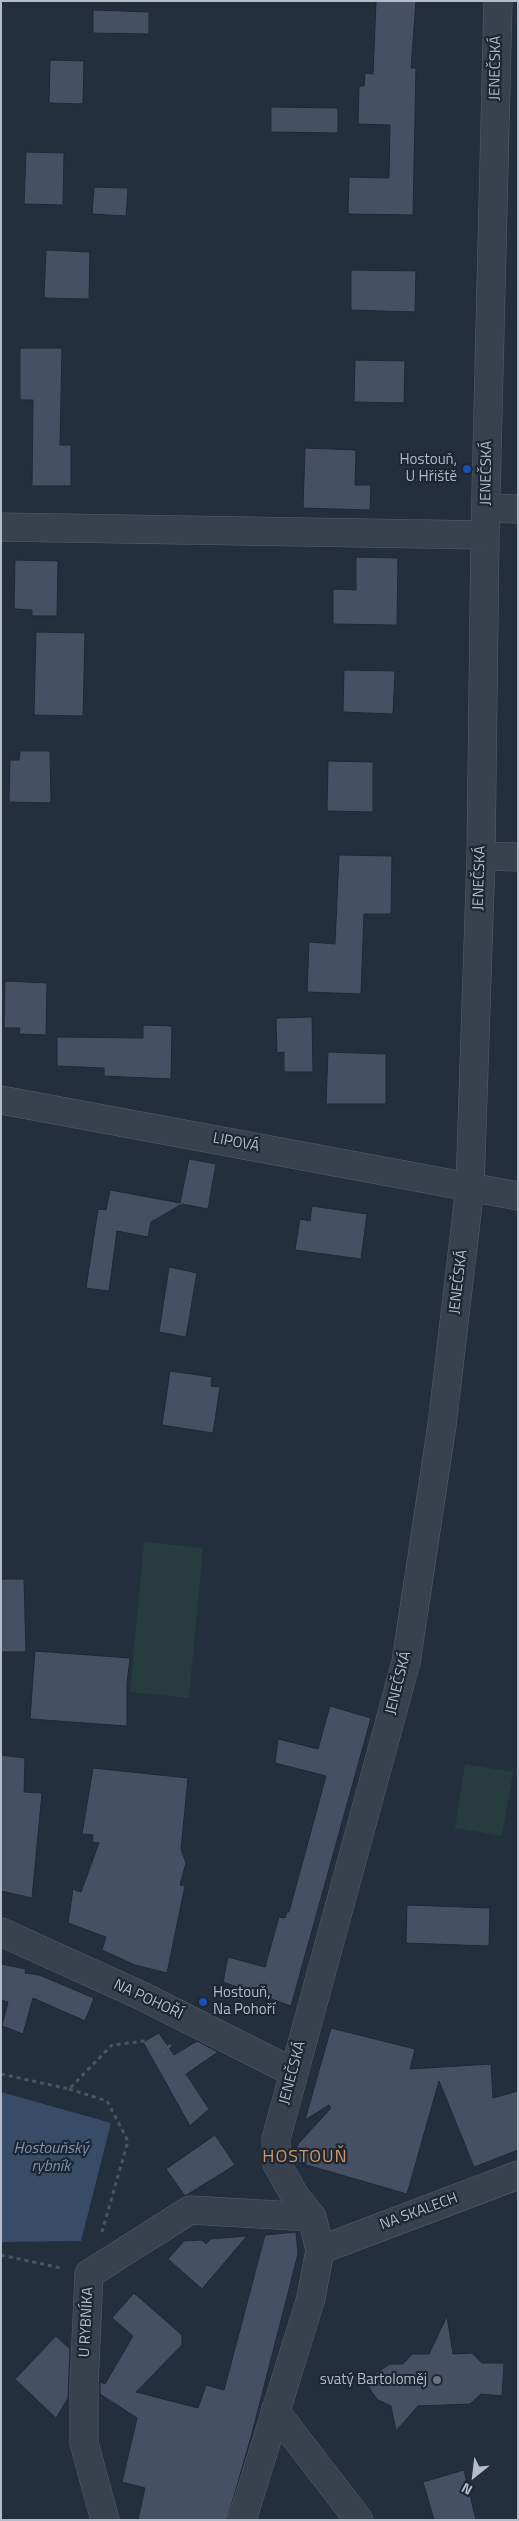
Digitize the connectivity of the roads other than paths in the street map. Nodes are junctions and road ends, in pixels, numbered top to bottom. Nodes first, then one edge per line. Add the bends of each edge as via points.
1 (498, 1) edge
2 (507, 79) edge
3 (486, 508) junction
4 (518, 509) edge
5 (1, 527) edge
6 (485, 535) junction
7 (481, 856) junction
8 (518, 857) edge
9 (1, 1100) edge
10 (470, 1187) junction
11 (518, 1196) edge
12 (1, 1932) edge
13 (293, 2072) junction
14 (518, 2175) edge
15 (312, 2217) junction
16 (320, 2250) junction
17 (275, 2411) junction
18 (105, 2520) edge
19 (242, 2520) edge
20 (359, 2520) edge

1 - 2 street, JENEČSKÁ
2 - 3 street, JENEČSKÁ
3 - 4 street
3 - 6 street, JENEČSKÁ
5 - 6 street
6 - 7 street, JENEČSKÁ
7 - 8 street
7 - 10 street, JENEČSKÁ
9 - 10 street, LIPOVÁ
10 - 11 street, LIPOVÁ
10 - 13 street, JENEČSKÁ via 442,1425 406,1662
12 - 13 street, NA POHOŘÍ via 193,2021
13 - 15 street, JENEČSKÁ via 276,2139 277,2164 295,2196
14 - 16 street, NA SKALECH
15 - 16 street, JENEČSKÁ
15 - 18 street, U RYBNÍKA via 190,2210 89,2274 84,2443
16 - 17 street, JENEČSKÁ via 311,2298
17 - 19 street, JENEČSKÁ
17 - 20 street

